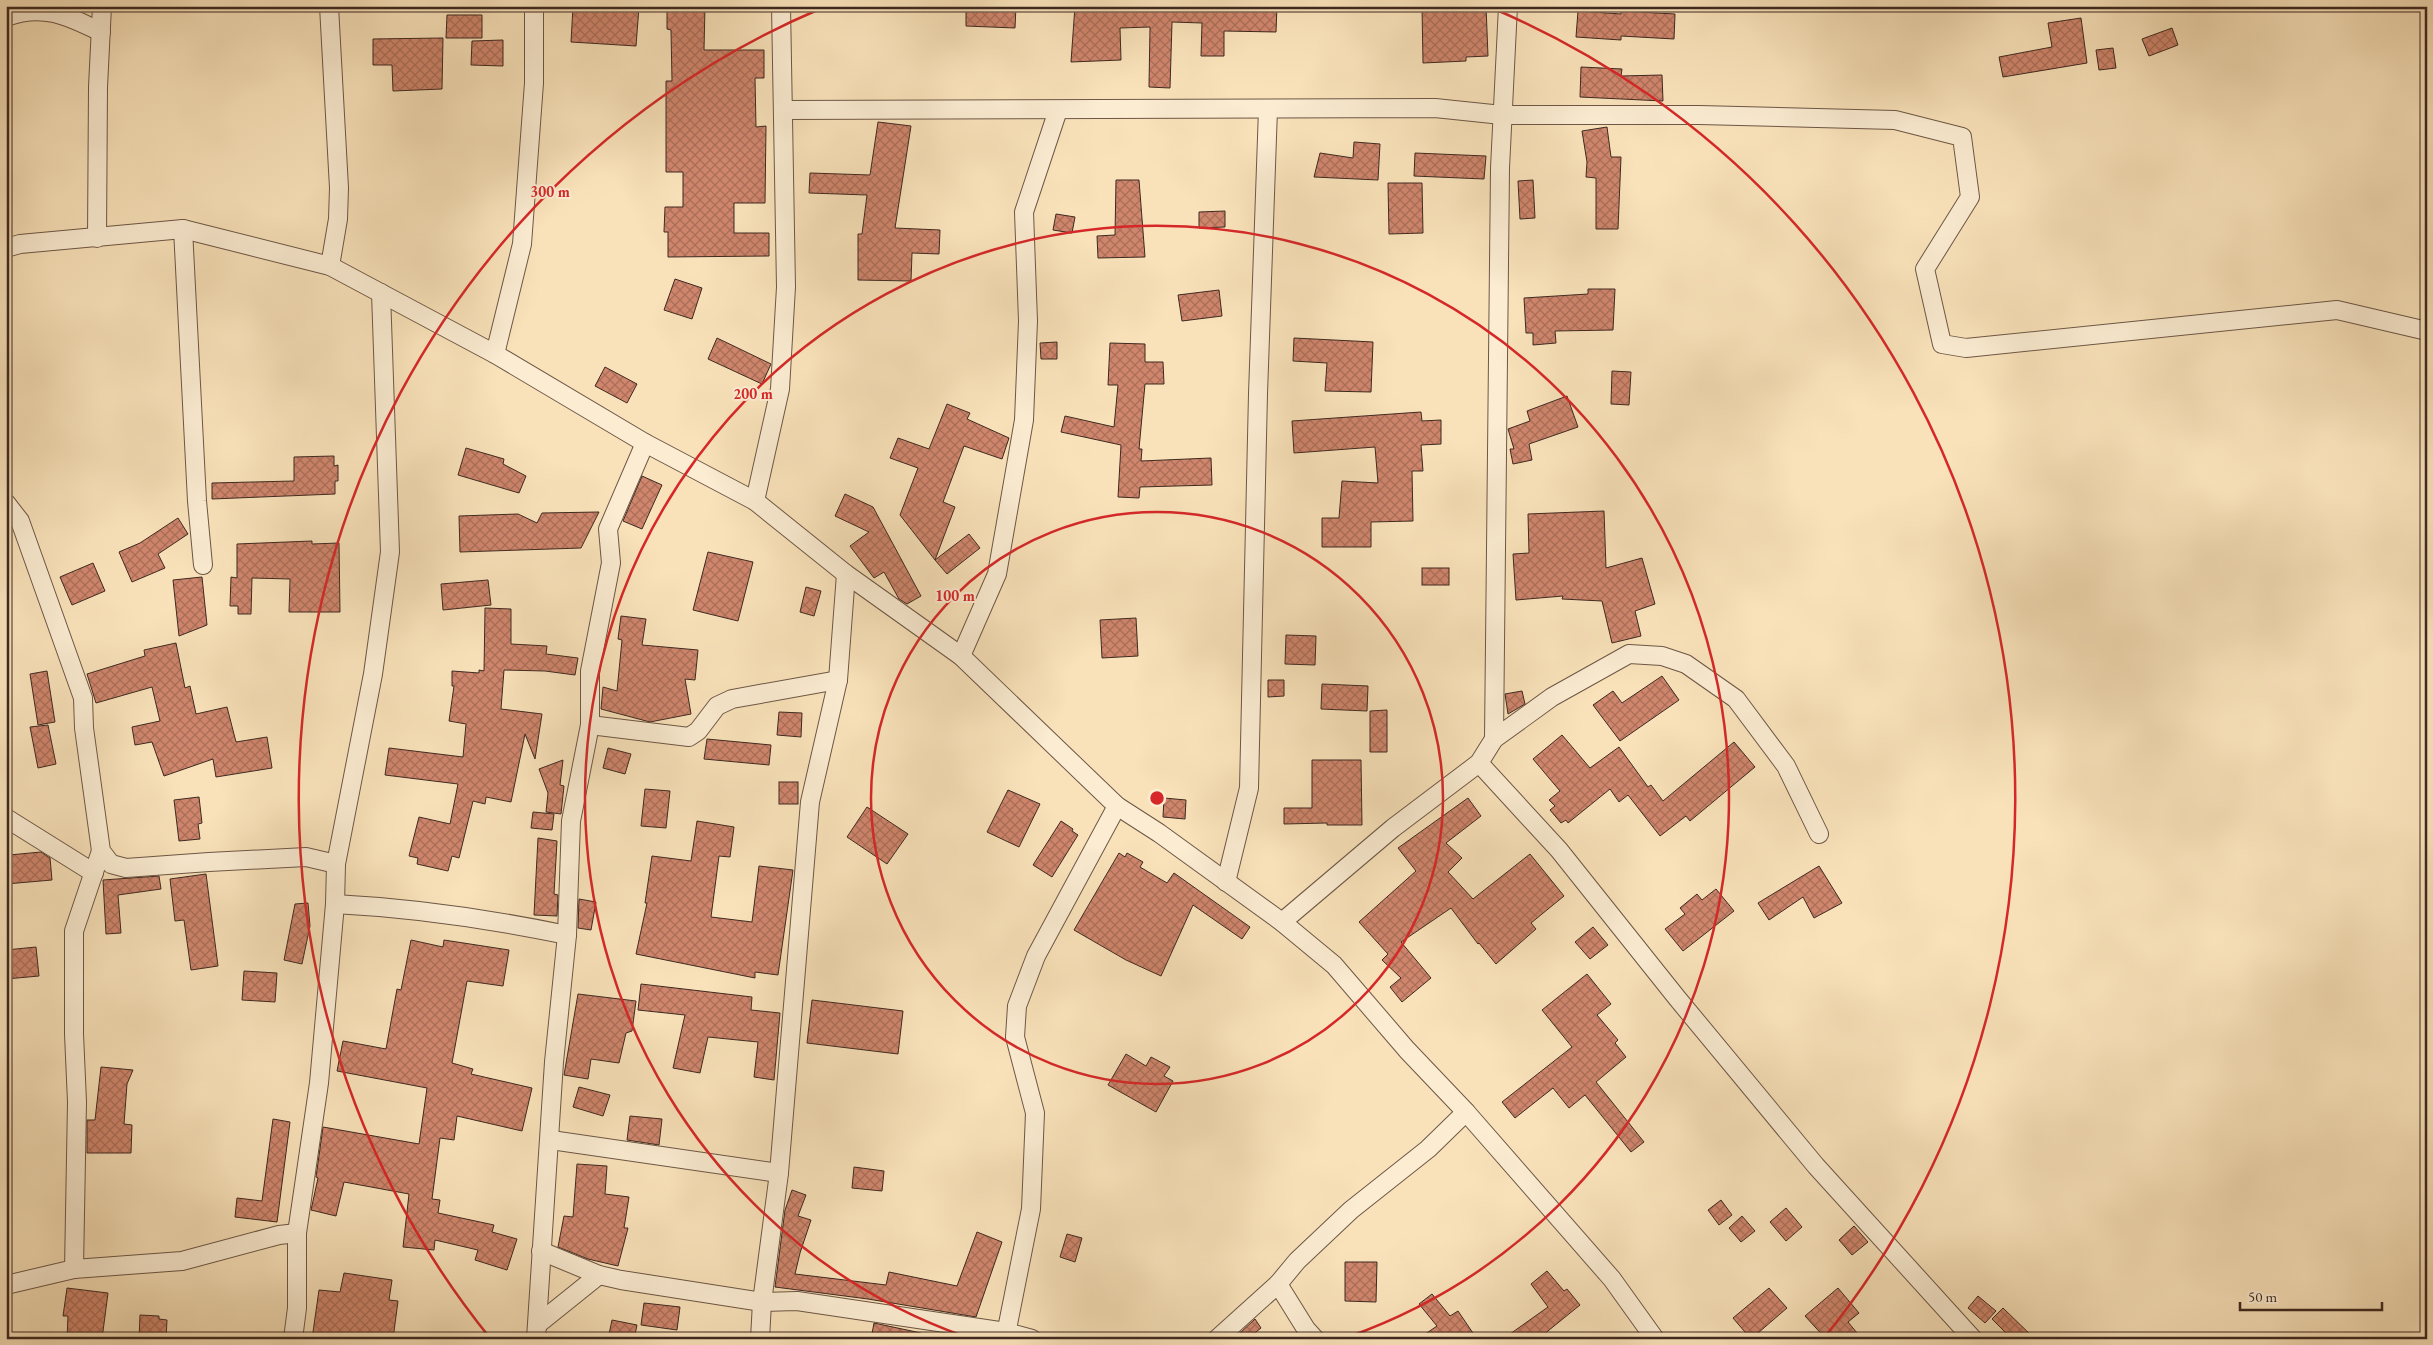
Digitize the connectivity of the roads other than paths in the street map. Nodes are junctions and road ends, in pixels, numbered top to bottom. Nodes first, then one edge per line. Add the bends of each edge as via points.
1 (102, 6) edge
2 (329, 6) edge
3 (534, 6) edge
4 (781, 6) edge
5 (1508, 6) edge
6 (6, 17) edge
7 (101, 32) junction
8 (1268, 109) junction
9 (784, 110) junction
10 (1058, 110) junction
11 (1502, 115) junction
12 (183, 229) junction
13 (97, 238) junction
14 (6, 248) edge
15 (330, 266) junction
16 (381, 294) junction
17 (2427, 331) edge
18 (495, 354) junction
19 (646, 443) junction
20 (755, 501) junction
21 (6, 503) edge
22 (203, 565) dead end
23 (846, 574) junction
24 (961, 656) junction
25 (838, 680) junction
26 (590, 725) junction
27 (1494, 740) junction
28 (1480, 763) junction
29 (1117, 806) junction
30 (6, 818) edge
31 (1819, 834) dead end
32 (100, 851) junction
33 (336, 864) junction
34 (94, 873) junction
35 (1226, 882) junction
36 (335, 904) junction
37 (1282, 922) junction
38 (566, 935) junction
39 (1466, 1112) junction
40 (551, 1140) junction
41 (779, 1172) junction
42 (297, 1233) junction
43 (541, 1251) junction
44 (74, 1269) junction
45 (599, 1276) junction
46 (1278, 1284) junction
47 (6, 1285) edge
48 (762, 1302) junction
49 (537, 1331) edge
50 (1005, 1335) edge
51 (293, 1339) edge
52 (760, 1339) edge
53 (1032, 1339) edge
54 (1217, 1339) edge
55 (1314, 1339) edge
56 (1655, 1339) edge
57 (1973, 1339) edge

1 - 7 street
2 - 15 street via 338,188 338,218
3 - 18 street via 534,83 522,244
4 - 9 street
5 - 11 street
6 - 7 street via 38,10 62,14
7 - 13 street
8 - 10 street
8 - 11 street via 1435,108
8 - 35 street via 1249,788
9 - 10 street
9 - 20 street via 786,287 780,389
10 - 24 street via 1024,212 1028,321 1024,420 997,574
11 - 17 street via 1699,115 1895,120 1962,137 1970,196 1926,269 1942,344 1966,348 2337,310
11 - 27 street
12 - 13 street
12 - 15 street
12 - 22 street
13 - 14 street
15 - 16 street
16 - 18 street
16 - 33 street via 390,552 373,674
18 - 19 street
19 - 20 street
19 - 26 street via 608,529 611,563 590,671
20 - 23 street
21 - 32 street via 20,521 83,698
23 - 24 street
23 - 25 street
24 - 29 street
25 - 26 street via 732,699 718,706 689,737
25 - 41 street via 810,802
26 - 38 street via 571,821
27 - 28 street
27 - 31 street via 1552,697 1629,654 1662,656 1686,664 1736,699 1786,766
28 - 37 street via 1393,828
28 - 57 street via 1559,850 1816,1166
29 - 35 street
29 - 50 street via 1036,956 1017,1006 1015,1037 1035,1113 1031,1209
30 - 34 street
32 - 33 street via 111,864 126,868 306,857
32 - 34 street
33 - 36 street
34 - 44 street via 74,931 77,1102
35 - 37 street
36 - 38 street via 392,907 501,921
36 - 42 street via 319,1083
37 - 39 street via 1334,965 1406,1050
38 - 40 street via 554,1062
39 - 46 street via 1428,1149 1350,1210
39 - 56 street via 1612,1279
40 - 41 street
40 - 43 street
41 - 48 street
42 - 44 street via 182,1261
42 - 51 street via 297,1308
43 - 45 street
43 - 49 street
44 - 47 street
45 - 48 street
45 - 49 street
46 - 54 street
46 - 55 street
48 - 50 street via 796,1301
48 - 52 street
50 - 53 street

